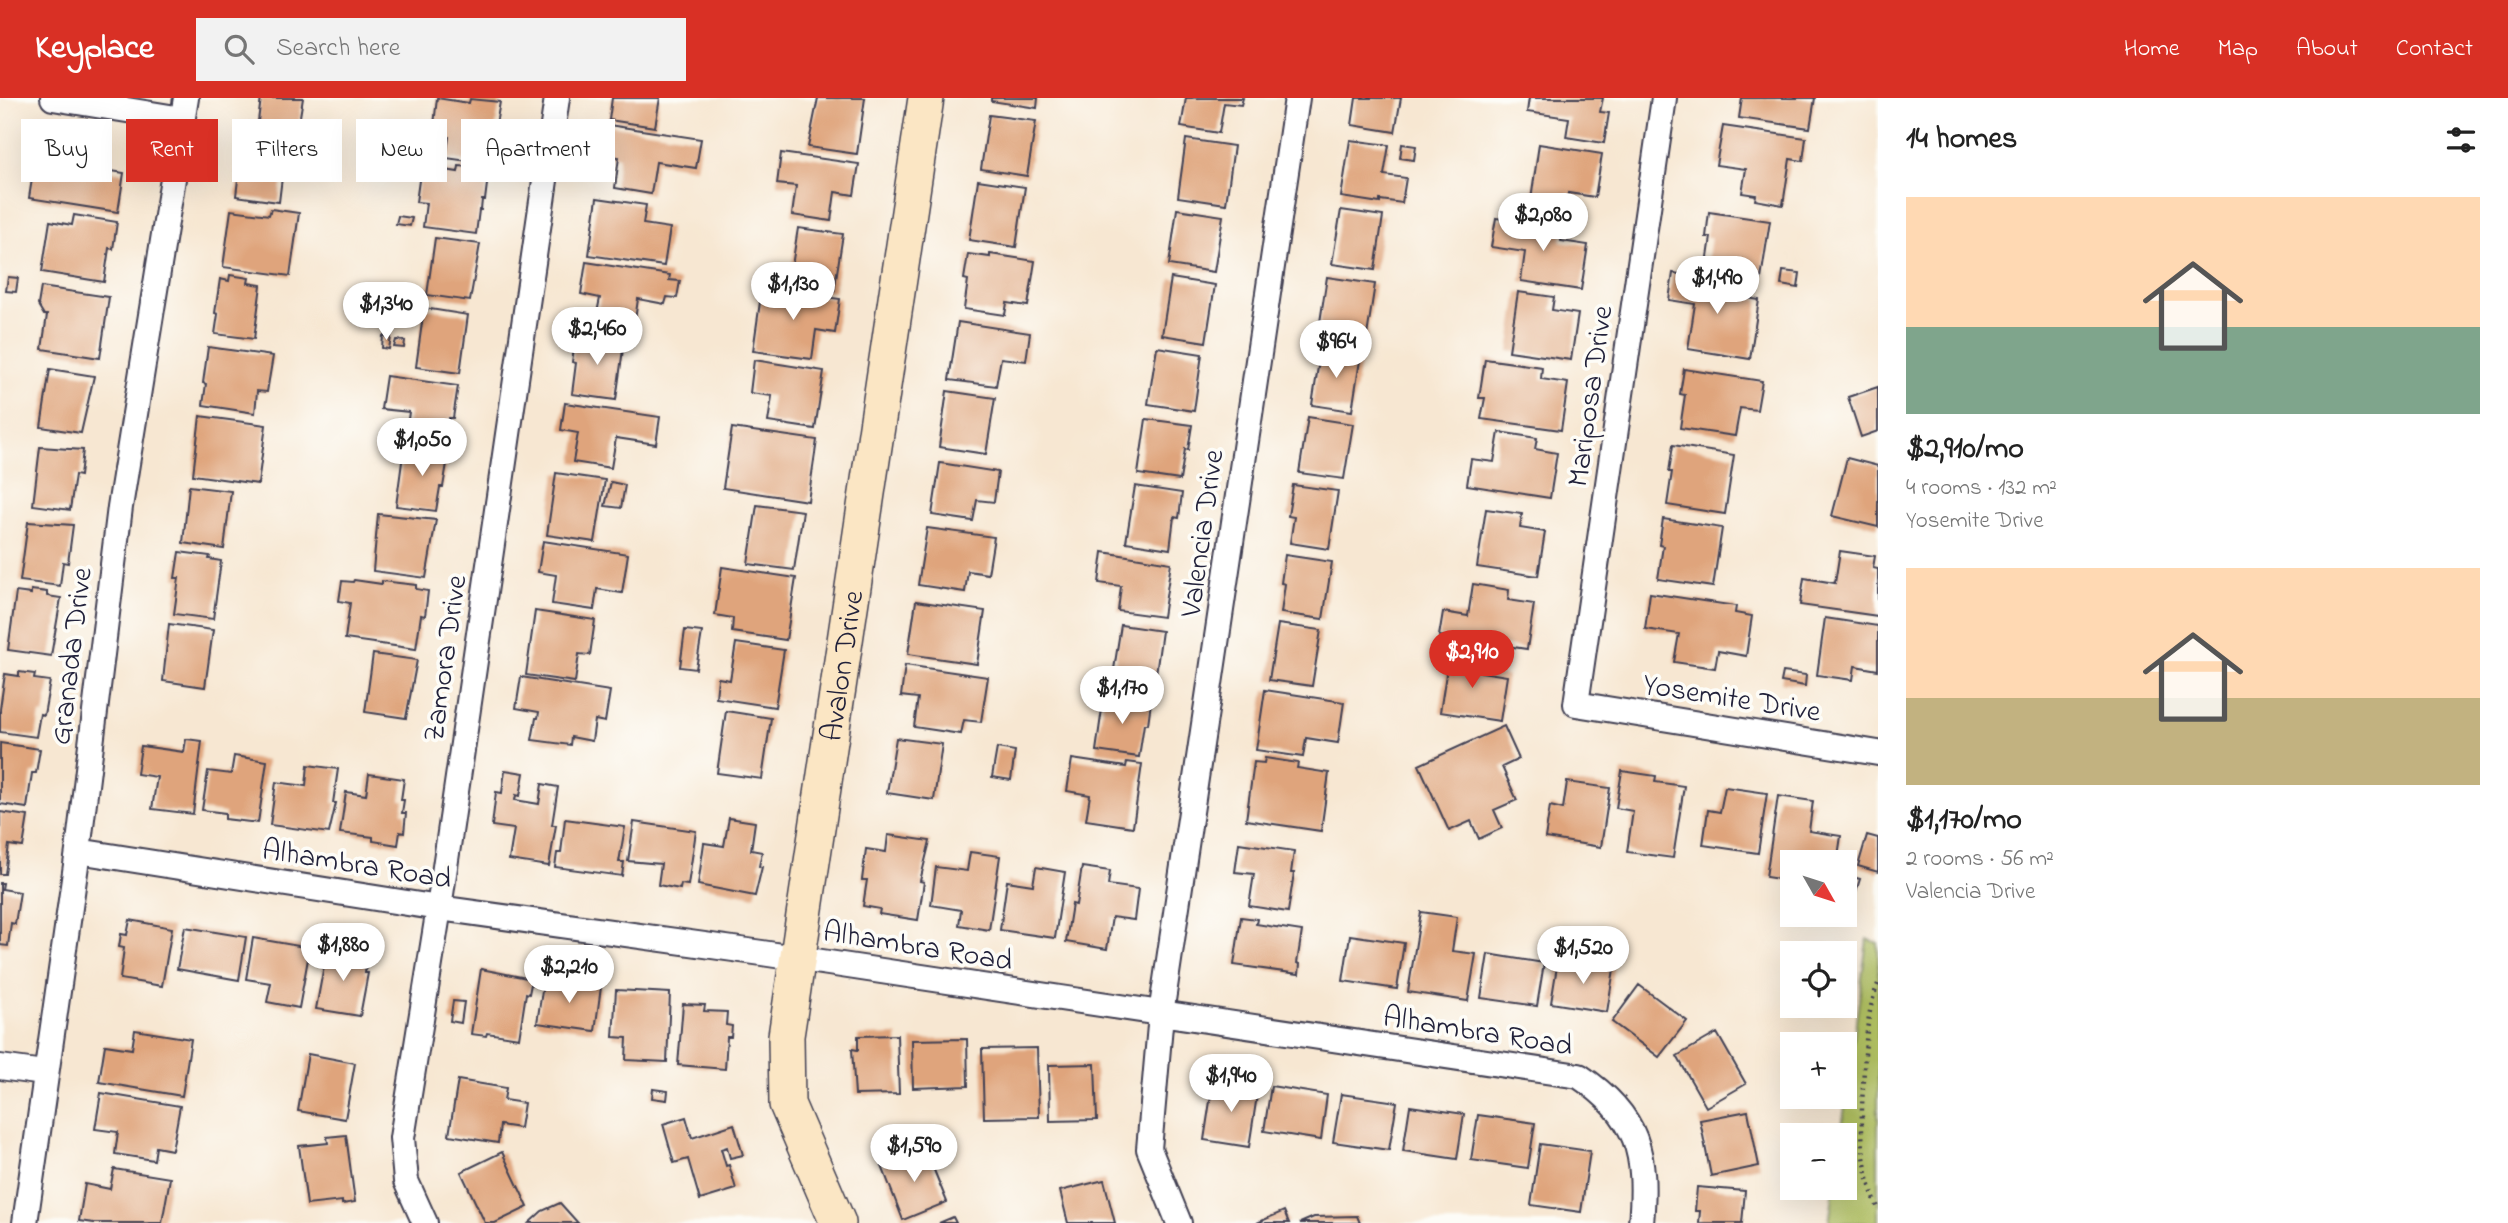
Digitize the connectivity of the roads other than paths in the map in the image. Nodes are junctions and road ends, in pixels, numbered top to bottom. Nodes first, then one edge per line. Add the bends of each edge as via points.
1 (53, 98) edge
2 (557, 98) edge
3 (926, 98) edge
4 (1297, 98) edge
5 (1664, 98) edge
6 (184, 108) edge
7 (1576, 704) joint
8 (1878, 753) edge
9 (78, 850) junction
10 (439, 908) junction
11 (796, 958) junction
12 (1161, 1014) junction
13 (0, 1067) edge
14 (44, 1073) junction
15 (24, 1223) edge
16 (425, 1223) edge
17 (838, 1223) edge
18 (1179, 1223) edge
19 (1641, 1223) edge

1 - 6 street
2 - 10 street, Zamora Drive
3 - 11 street, Avalon Drive
4 - 12 street, Valencia Drive
5 - 7 street, Mariposa Drive
6 - 9 street, Granada Drive via 120,507
7 - 8 street, Yosemite Drive
9 - 10 street, Alhambra Road
9 - 14 street, Granada Drive
10 - 11 street, Alhambra Road
10 - 16 street, Zamora Drive via 402,1138 405,1181
11 - 12 street, Alhambra Road
11 - 17 street, Avalon Drive via 786,1036 788,1104
12 - 18 street, Valencia Drive via 1149,1149
12 - 19 street, Alhambra Road via 1579,1076 1624,1115 1637,1146 1644,1186
13 - 14 street
14 - 15 street, Granada Drive

